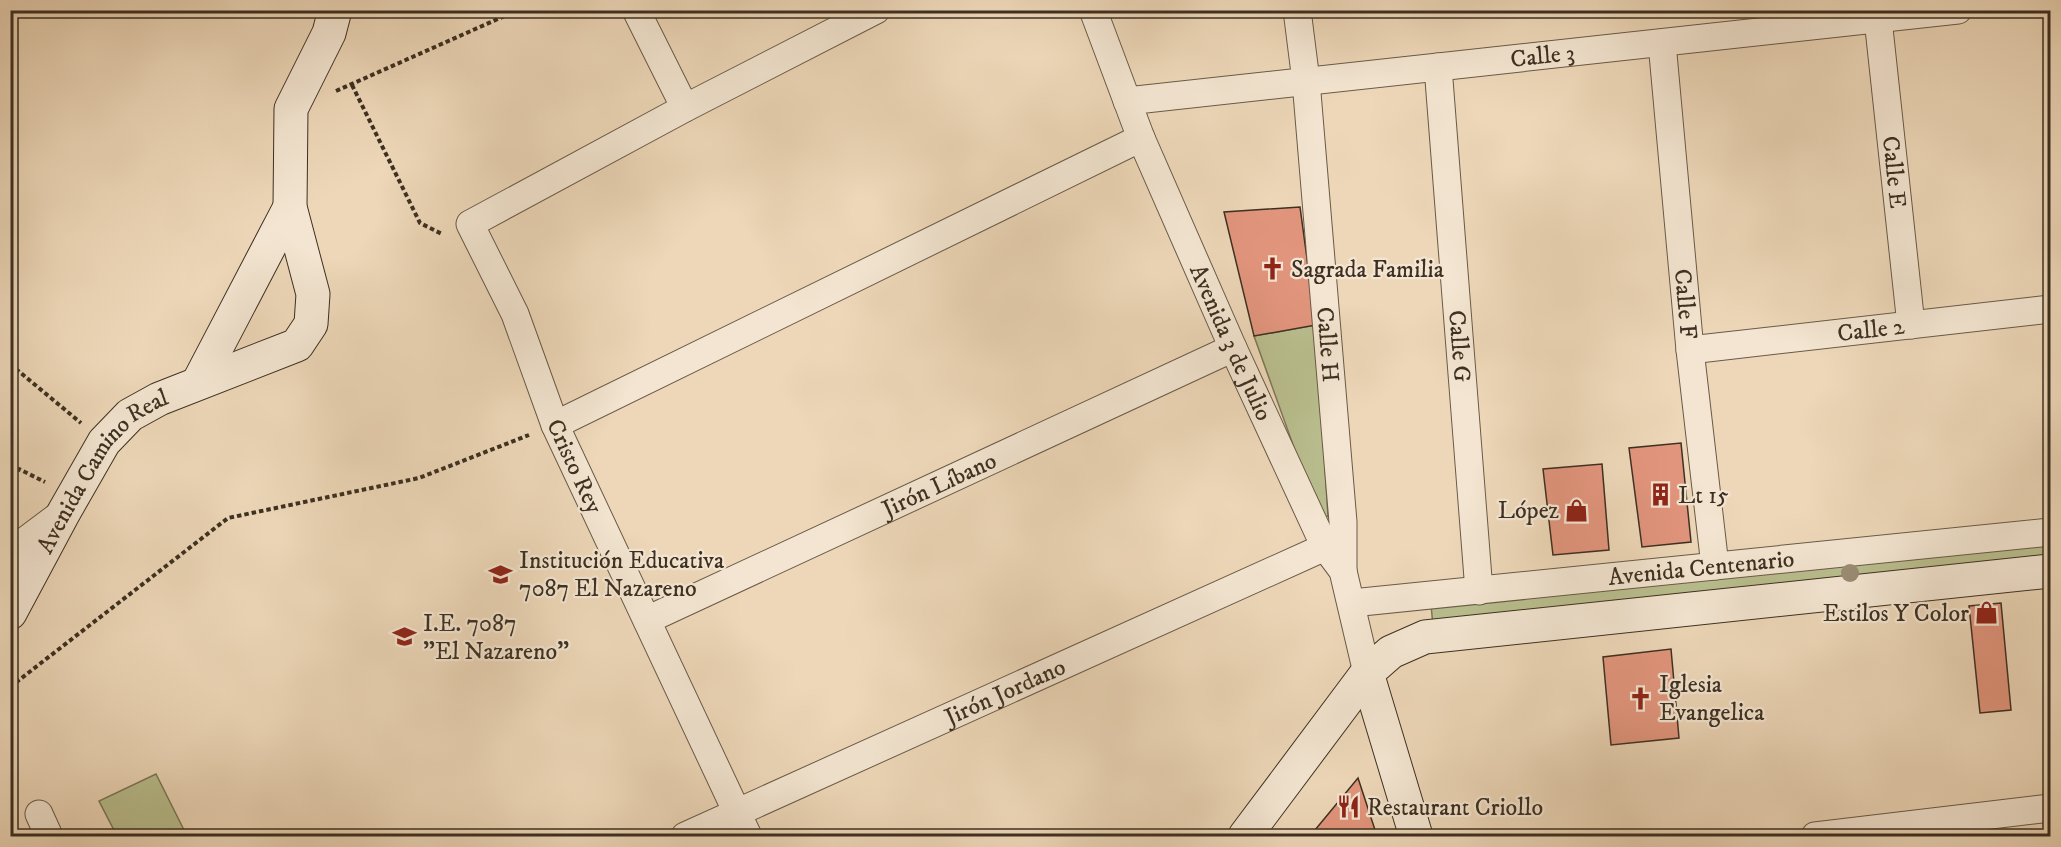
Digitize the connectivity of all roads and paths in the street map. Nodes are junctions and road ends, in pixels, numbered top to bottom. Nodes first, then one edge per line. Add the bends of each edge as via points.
1 (334, 10) edge
2 (518, 10) edge
3 (636, 10) edge
4 (876, 10) edge
5 (1093, 10) edge
6 (1297, 10) edge
7 (1958, 10) edge
8 (1878, 19) junction
9 (1662, 43) junction
10 (1438, 67) junction
11 (1306, 81) junction
12 (352, 85) junction
13 (1127, 101) junction
14 (686, 108) junction
15 (291, 109) junction
16 (1141, 138) junction
17 (290, 207) junction
18 (460, 231) junction
19 (2050, 309) edge
20 (1911, 325) junction
21 (1233, 348) junction
22 (1690, 350) junction
23 (10, 364) edge
24 (198, 383) junction
25 (555, 425) junction
26 (104, 442) junction
27 (10, 484) edge
28 (68, 504) junction
29 (2050, 532) edge
30 (1324, 547) junction
31 (10, 552) edge
32 (1715, 566) junction
33 (1343, 571) junction
34 (2050, 571) edge
35 (1479, 591) junction
36 (1352, 603) junction
37 (10, 613) edge
38 (647, 621) junction
39 (1367, 673) junction
40 (10, 687) edge
41 (2050, 808) edge
42 (738, 812) junction
43 (1243, 835) edge
44 (685, 837) edge
45 (748, 837) edge
46 (1416, 837) edge
47 (1815, 837) edge

1 - 15 street, Avenida Camino Real via 329,33
2 - 12 path
3 - 14 street
4 - 14 street
5 - 13 street, Avenida 3 de Julio
6 - 11 street, Calle H
7 - 8 street, Calle 3
8 - 9 street, Calle 3
8 - 20 street, Calle E
9 - 10 street, Calle 3
9 - 22 street, Calle F
10 - 11 street, Calle 3
10 - 35 street, Calle G
11 - 13 street, Calle 3
11 - 33 street, Calle H via 1343,522
12 - 15 path
12 - 18 path via 420,223
13 - 16 street, Avenida 3 de Julio
14 - 18 street
15 - 17 street, Avenida Camino Real
16 - 21 street, Avenida 3 de Julio
16 - 25 street
17 - 24 street, Avenida Camino Real
17 - 24 street, Avenida Camino Real via 313,294 311,324 297,345
18 - 25 street, Cristo Rey via 515,314
19 - 20 street, Calle 2
20 - 22 street, Calle 2
21 - 30 street, Avenida 3 de Julio
21 - 38 street, Jirón Líbano
22 - 32 street, Calle F
23 - 26 path
24 - 26 street, Avenida Camino Real via 130,416
25 - 38 street, Cristo Rey
25 - 40 path via 419,478 228,518
26 - 28 street, Avenida Camino Real
27 - 28 path via 19,469
28 - 31 street
28 - 37 street, Avenida Camino Real
29 - 32 street, Avenida Centenario
30 - 33 street, Avenida 3 de Julio
30 - 42 street, Jirón Jordano
32 - 35 street, Avenida Centenario
33 - 36 street, Avenida 3 de Julio
34 - 39 street, Avenida Centenario via 1425,637 1392,652
35 - 36 street, Avenida Centenario
36 - 39 street, Avenida 3 de Julio
38 - 42 street, Cristo Rey
39 - 43 street, Avenida Centenario
39 - 46 street
41 - 47 street
42 - 44 street, Jirón Jordano
42 - 45 street, Cristo Rey

